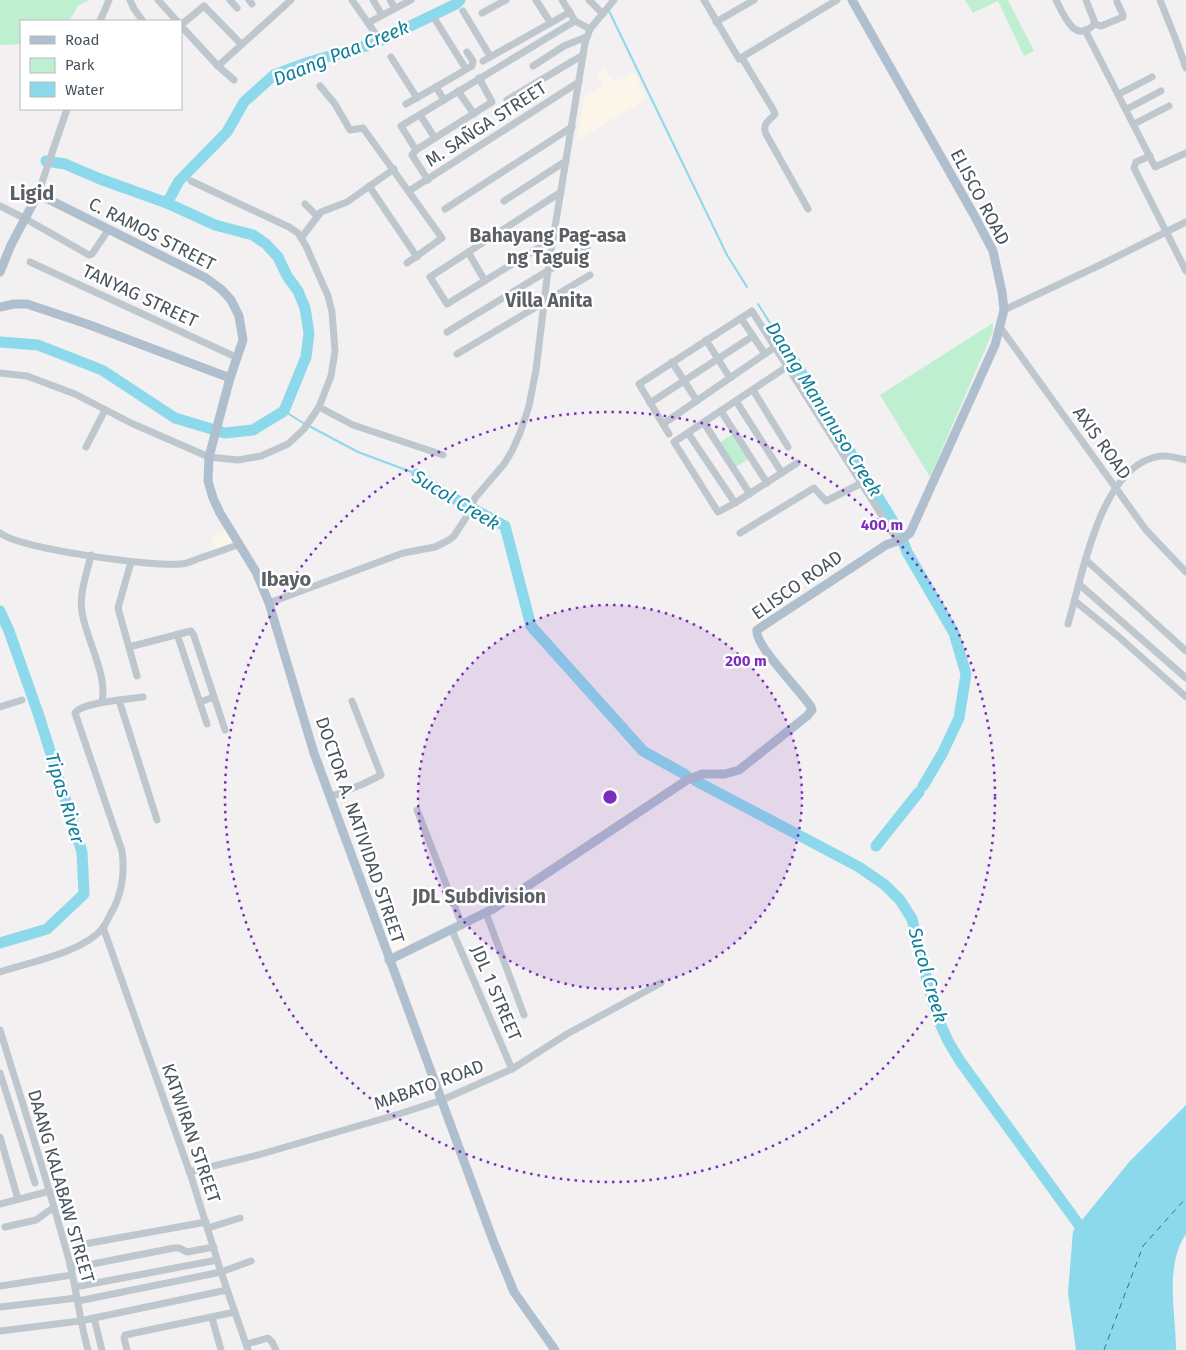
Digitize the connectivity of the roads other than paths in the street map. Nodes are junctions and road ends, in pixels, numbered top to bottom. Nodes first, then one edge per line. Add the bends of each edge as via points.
1 (109, 0) edge
2 (130, 0) edge
3 (158, 0) edge
4 (230, 0) edge
5 (291, 0) edge
6 (352, 0) edge
7 (373, 0) edge
8 (390, 0) edge
9 (410, 0) edge
10 (506, 0) edge
11 (536, 0) edge
12 (562, 0) edge
13 (589, 0) edge
14 (614, 0) edge
15 (704, 0) edge
16 (754, 0) edge
17 (820, 0) edge
18 (837, 0) edge
19 (852, 0) edge
20 (1056, 0) edge
21 (1086, 0) edge
22 (1160, 0) edge
23 (1117, 2) dead end
24 (825, 7) junction
25 (237, 8) dead end
26 (395, 8) junction
27 (606, 10) junction
28 (463, 11) dead end
29 (570, 12) junction
30 (482, 13) dead end
31 (382, 15) junction
32 (100, 20) edge
33 (142, 20) edge
34 (176, 20) edge
35 (436, 20) dead end
36 (575, 21) junction
37 (550, 22) junction
38 (716, 22) junction
39 (368, 23) junction
40 (1095, 24) junction
41 (182, 25) edge
42 (182, 27) edge
43 (590, 29) junction
44 (1085, 30) junction
45 (375, 33) dead end
46 (586, 37) junction
47 (241, 44) junction
48 (468, 52) dead end
49 (583, 55) junction
50 (391, 57) dead end
51 (740, 58) junction
52 (1185, 65) edge
53 (218, 66) junction
54 (533, 66) dead end
55 (466, 69) junction
56 (1152, 77) dead end
57 (480, 78) junction
58 (234, 80) dead end
59 (579, 82) junction
60 (320, 86) dead end
61 (436, 88) junction
62 (458, 91) junction
63 (1161, 91) dead end
64 (1119, 94) junction
65 (417, 98) junction
66 (444, 100) junction
67 (507, 100) dead end
68 (406, 104) dead end
69 (1169, 106) dead end
70 (1126, 109) junction
71 (67, 110) edge
72 (474, 114) junction
73 (420, 115) junction
74 (1134, 124) junction
75 (572, 127) junction
76 (435, 138) junction
77 (416, 150) junction
78 (1186, 153) edge
79 (1150, 156) junction
80 (566, 162) junction
81 (394, 170) junction
82 (428, 180) junction
83 (191, 181) dead end
84 (368, 186) junction
85 (409, 191) junction
86 (561, 192) junction
87 (38, 194) junction
88 (504, 201) dead end
89 (305, 204) dead end
90 (0, 206) edge
91 (444, 209) dead end
92 (808, 209) dead end
93 (317, 216) junction
94 (26, 218) junction
95 (1186, 222) edge
96 (109, 229) junction
97 (1166, 232) junction
98 (301, 238) junction
99 (553, 239) junction
100 (588, 247) dead end
101 (468, 252) junction
102 (417, 256) junction
103 (30, 262) dead end
104 (407, 263) dead end
105 (548, 270) junction
106 (1186, 271) edge
107 (0, 272) edge
108 (590, 275) dead end
109 (485, 281) junction
110 (544, 301) junction
111 (0, 307) edge
112 (1004, 310) junction
113 (239, 316) joint
114 (741, 318) junction
115 (1000, 327) junction
116 (447, 332) dead end
117 (753, 336) junction
118 (706, 340) junction
119 (775, 347) junction
120 (457, 354) dead end
121 (765, 354) junction
122 (238, 358) junction
123 (718, 359) junction
124 (672, 362) junction
125 (788, 366) junction
126 (0, 373) edge
127 (230, 378) junction
128 (730, 378) junction
129 (684, 381) junction
130 (753, 390) junction
131 (697, 401) junction
132 (736, 401) junction
133 (650, 403) junction
134 (319, 408) junction
135 (105, 410) junction
136 (721, 411) junction
137 (704, 423) junction
138 (663, 424) junction
139 (688, 433) junction
140 (669, 434) dead end
141 (86, 446) dead end
142 (788, 447) dead end
143 (443, 455) dead end
144 (209, 456) junction
145 (1186, 460) edge
146 (797, 463) dead end
147 (782, 473) junction
148 (767, 483) junction
149 (860, 484) junction
150 (1114, 488) junction
151 (750, 494) junction
152 (735, 503) junction
153 (0, 533) edge
154 (740, 533) dead end
155 (901, 540) junction
156 (240, 544) junction
157 (92, 555) junction
158 (1086, 560) junction
159 (131, 562) junction
160 (1186, 572) edge
161 (1080, 585) junction
162 (1075, 601) junction
163 (269, 603) junction
164 (1068, 624) dead end
165 (177, 634) junction
166 (129, 647) junction
167 (1186, 651) edge
168 (137, 676) dead end
169 (1186, 678) edge
170 (143, 697) dead end
171 (214, 697) junction
172 (1186, 697) edge
173 (22, 700) dead end
174 (119, 700) junction
175 (352, 701) dead end
176 (102, 702) junction
177 (200, 702) junction
178 (0, 707) edge
179 (207, 724) dead end
180 (225, 730) dead end
181 (330, 797) junction
182 (417, 810) dead end
183 (157, 820) dead end
184 (486, 913) junction
185 (462, 925) junction
186 (104, 927) junction
187 (452, 930) junction
188 (389, 960) junction
189 (0, 972) edge
190 (661, 982) dead end
191 (524, 1015) dead end
192 (0, 1030) edge
193 (12, 1067) junction
194 (512, 1069) junction
195 (0, 1071) edge
196 (442, 1100) junction
197 (0, 1137) edge
198 (189, 1172) junction
199 (35, 1183) dead end
200 (50, 1191) junction
201 (18, 1199) junction
202 (0, 1204) edge
203 (54, 1207) junction
204 (240, 1218) dead end
205 (207, 1225) junction
206 (5, 1226) dead end
207 (79, 1245) dead end
208 (214, 1247) junction
209 (217, 1260) junction
210 (251, 1261) dead end
211 (70, 1266) junction
212 (221, 1272) junction
213 (72, 1275) junction
214 (0, 1286) edge
215 (75, 1287) junction
216 (227, 1290) junction
217 (77, 1299) junction
218 (0, 1307) edge
219 (235, 1312) junction
220 (94, 1318) junction
221 (212, 1318) junction
222 (80, 1321) junction
223 (0, 1332) edge
224 (248, 1347) edge
225 (88, 1350) edge
226 (102, 1350) edge
227 (127, 1350) edge
228 (222, 1350) edge
229 (276, 1350) edge
230 (555, 1350) edge

1 - 32 street
2 - 33 street
3 - 34 street
4 - 25 street
5 - 47 street
6 - 39 street
7 - 31 street
8 - 26 street
9 - 26 street
10 - 30 street
11 - 37 street
12 - 29 street
13 - 27 street
14 - 27 street
15 - 38 street
16 - 38 street
17 - 24 street
18 - 24 street
19 - 112 main road, ELISCO ROAD via 974,215 992,252
20 - 44 street via 1073,28
21 - 40 street
22 - 52 street
23 - 40 street via 1123,17 1101,26
24 - 51 street
26 - 31 street
27 - 43 street
28 - 37 street via 486,58
29 - 36 street
29 - 37 street
31 - 39 street
35 - 55 street
36 - 43 street
36 - 57 street
38 - 51 street
39 - 45 street
40 - 44 street
41 - 47 street via 204,6
42 - 53 street
43 - 46 street
44 - 64 street
46 - 49 street
46 - 54 street via 564,46
47 - 53 street
48 - 55 street via 473,64
49 - 59 street
49 - 67 street
50 - 65 street
51 - 92 street via 774,111 763,128
53 - 58 street
55 - 61 street
56 - 64 street
57 - 62 street
57 - 72 street via 493,102
59 - 75 street
59 - 82 street, M. SAÑGA STREET
60 - 81 street via 350,130 363,128
61 - 65 street
61 - 66 street
62 - 66 street
62 - 72 street
63 - 70 street
64 - 70 street
65 - 68 street
66 - 73 street
69 - 74 street
70 - 74 street
71 - 87 street
72 - 76 street
73 - 76 street
73 - 77 street via 397,128
74 - 79 street
75 - 80 street
75 - 91 street
76 - 77 street
77 - 82 street via 412,155
78 - 79 street via 1156,167
79 - 97 street via 1134,166
80 - 86 street
80 - 88 street
81 - 84 street
81 - 85 street
82 - 85 street, M. SAÑGA STREET
83 - 98 street via 289,227
84 - 93 street via 347,202
84 - 102 street
85 - 102 street via 442,238
86 - 99 street
86 - 101 street
87 - 94 main road
87 - 96 main road, C. RAMOS STREET
89 - 93 street
90 - 94 street
93 - 98 street
94 - 96 street via 89,255
94 - 107 main road
95 - 97 street
96 - 113 main road, C. RAMOS STREET via 206,278 231,300
97 - 106 street
97 - 112 street
98 - 134 street via 318,272 332,312 335,351 331,376
99 - 105 street
99 - 109 street
100 - 105 street
101 - 109 street
101 - 109 street via 430,277 447,304
102 - 104 street
103 - 122 street, TANYAG STREET
105 - 110 street
105 - 116 street
108 - 110 street
110 - 120 street
110 - 163 street via 536,370 520,433 504,464 473,502 454,536 440,545 397,555
111 - 127 main road via 27,304
112 - 115 main road, ELISCO ROAD
113 - 122 main road, DOCTOR A. NATIVIDAD STREET via 243,340
114 - 117 street
114 - 118 street
114 - 119 street via 752,311
115 - 150 street, AXIS ROAD
115 - 155 main road, ELISCO ROAD via 986,370 910,534
117 - 121 street
117 - 123 street
118 - 123 street
118 - 124 street
119 - 121 street
119 - 125 street
121 - 128 street
122 - 127 main road, DOCTOR A. NATIVIDAD STREET
123 - 128 street
123 - 129 street
124 - 129 street
124 - 133 street via 638,384
125 - 130 street
125 - 149 street
126 - 135 street via 27,376 76,394
127 - 144 main road, DOCTOR A. NATIVIDAD STREET
128 - 131 street
129 - 131 street
129 - 133 street
130 - 132 street
130 - 142 street
131 - 138 street
132 - 136 street
132 - 147 street
133 - 138 street
134 - 143 street via 353,426
134 - 144 street via 288,444 261,456 238,460
135 - 141 street
135 - 144 street
136 - 137 street
136 - 148 street
137 - 139 street
137 - 151 street
138 - 140 street
139 - 152 street
139 - 152 street via 674,442 716,511
144 - 156 main road, DOCTOR A. NATIVIDAD STREET via 208,481 213,498
145 - 150 street via 1161,456 1151,458 1136,465
146 - 147 street
147 - 148 street
148 - 151 street
149 - 154 street via 826,501 814,488
149 - 155 street
150 - 158 street
150 - 160 street, AXIS ROAD via 1146,530
151 - 152 street
153 - 157 street via 25,543
155 - 184 main road, ELISCO ROAD via 886,545 758,630 757,637 769,655 811,707 807,716 739,770 702,774 687,780
156 - 159 street via 182,564
156 - 163 main road, DOCTOR A. NATIVIDAD STREET
157 - 159 street
157 - 176 street via 82,593 82,612 104,688
158 - 161 street
158 - 167 street
159 - 166 street via 118,605
161 - 162 street
161 - 169 street
162 - 164 street
162 - 172 street
163 - 181 main road, DOCTOR A. NATIVIDAD STREET
165 - 166 street
165 - 171 street via 188,630 193,633
165 - 177 street
166 - 168 street
170 - 174 street
171 - 177 street
171 - 180 street
173 - 178 street
174 - 176 street
174 - 183 street
175 - 181 street via 381,775
176 - 186 street via 76,711 76,718 122,851 124,868 120,894
177 - 179 street
181 - 188 main road, DOCTOR A. NATIVIDAD STREET
182 - 185 street
184 - 185 main road, ELISCO ROAD
184 - 191 street
185 - 187 main road, ELISCO ROAD
186 - 189 street via 68,951
186 - 198 street, KATWIRAN STREET
187 - 188 main road, ELISCO ROAD
187 - 194 street, JDL 1 STREET
188 - 196 main road, DOCTOR A. NATIVIDAD STREET
190 - 194 street, MABATO ROAD
192 - 193 street, DAANG KALABAW STREET
193 - 195 street
193 - 200 street, DAANG KALABAW STREET
194 - 196 street, MABATO ROAD
195 - 199 street
196 - 198 street, MABATO ROAD via 265,1153
196 - 230 main road, DOCTOR A. NATIVIDAD STREET via 514,1292
197 - 201 street
198 - 205 street, KATWIRAN STREET
200 - 201 street
200 - 203 street, DAANG KALABAW STREET
201 - 202 street
203 - 206 street via 36,1220
203 - 211 street, DAANG KALABAW STREET
204 - 205 street
205 - 207 street
205 - 208 street, KATWIRAN STREET
208 - 209 street, KATWIRAN STREET
208 - 211 street via 187,1252 174,1248
209 - 212 street, KATWIRAN STREET
209 - 215 street
210 - 212 street
211 - 213 street, DAANG KALABAW STREET
212 - 216 street, KATWIRAN STREET
212 - 217 street
213 - 214 street
213 - 215 street, DAANG KALABAW STREET
215 - 217 street, DAANG KALABAW STREET
216 - 219 street, KATWIRAN STREET
216 - 220 street
217 - 218 street
217 - 222 street, DAANG KALABAW STREET
219 - 221 street
219 - 224 street, KATWIRAN STREET
220 - 222 street
220 - 226 street
221 - 227 street via 125,1336
221 - 228 street
222 - 223 street
222 - 225 street, DAANG KALABAW STREET
224 - 229 street via 268,1338

